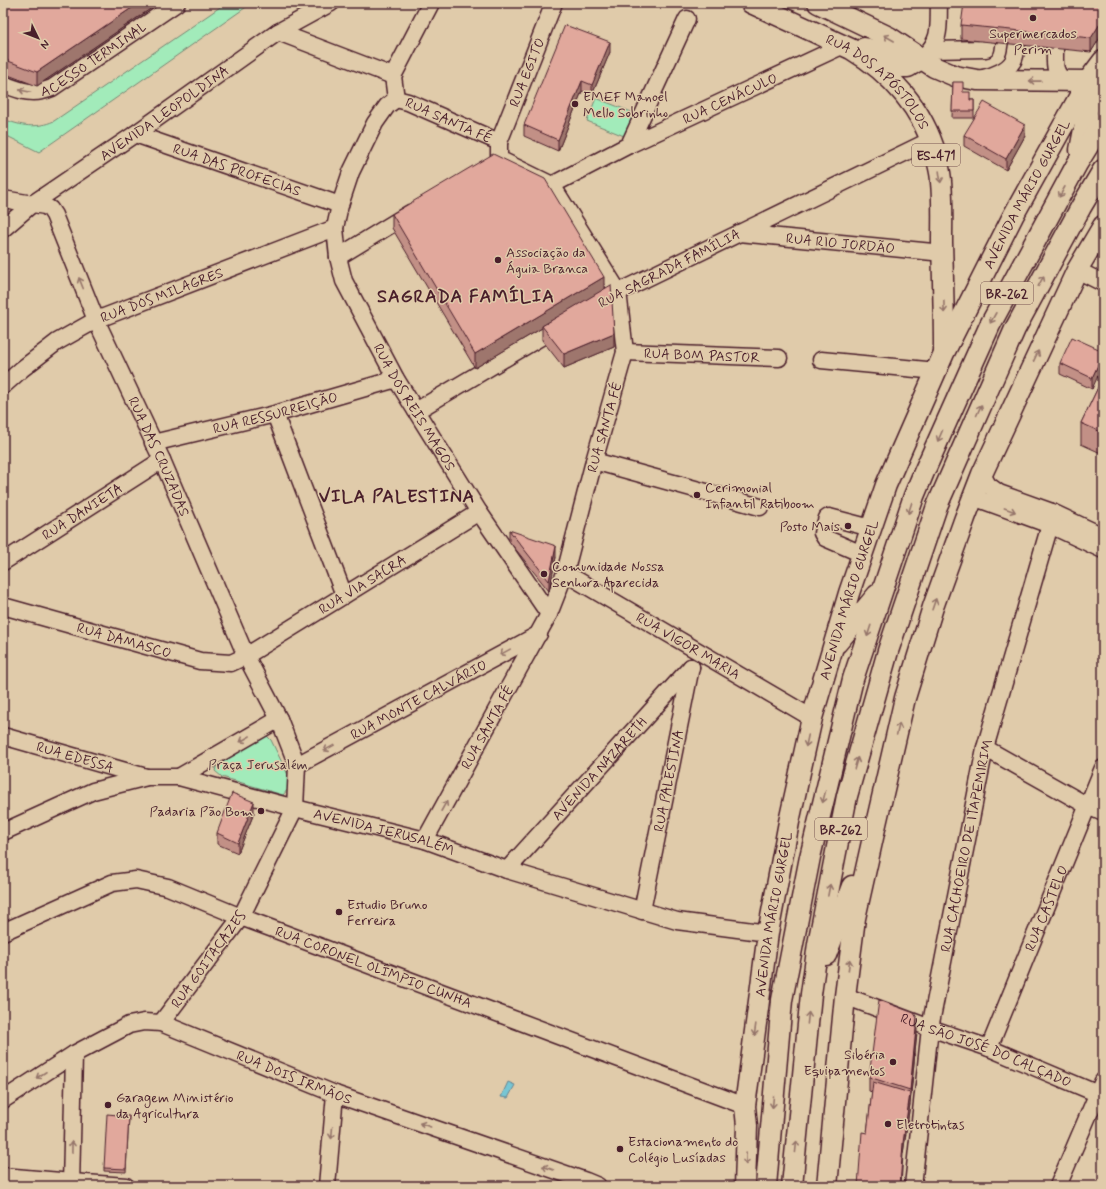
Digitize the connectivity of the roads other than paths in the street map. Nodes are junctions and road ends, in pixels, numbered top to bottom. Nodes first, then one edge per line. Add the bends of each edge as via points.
1 (177, 3) edge
2 (331, 3) edge
3 (431, 3) edge
4 (554, 3) edge
5 (752, 3) edge
6 (818, 3) edge
7 (939, 3) edge
8 (687, 19) dead end
9 (278, 32) junction
10 (986, 42) dead end
11 (1017, 45) edge
12 (847, 47) junction
13 (1055, 49) dead end
14 (926, 55) junction
15 (1096, 71) edge
16 (393, 76) junction
17 (976, 80) junction
18 (1064, 82) junction
19 (3, 84) edge
20 (396, 99) junction
21 (1103, 122) edge
22 (135, 134) junction
23 (930, 140) junction
24 (499, 142) junction
25 (629, 145) junction
26 (1077, 164) junction
27 (1103, 170) edge
28 (552, 185) junction
29 (3, 199) edge
30 (32, 204) junction
31 (425, 204) edge
32 (340, 205) junction
33 (1103, 226) edge
34 (335, 228) junction
35 (3, 230) edge
36 (739, 233) junction
37 (943, 253) junction
38 (338, 257) junction
39 (1077, 270) junction
40 (1103, 283) edge
41 (618, 291) junction
42 (598, 303) edge
43 (571, 319) edge
44 (96, 320) junction
45 (625, 352) junction
46 (944, 352) junction
47 (779, 358) dead end
48 (821, 360) dead end
49 (937, 371) junction
50 (396, 379) junction
51 (3, 386) edge
52 (921, 407) junction
53 (416, 411) junction
54 (275, 414) junction
55 (153, 443) junction
56 (162, 460) junction
57 (594, 461) junction
58 (924, 472) junction
59 (982, 474) junction
60 (947, 485) junction
61 (973, 497) junction
62 (760, 507) dead end
63 (479, 512) junction
64 (1051, 518) junction
65 (871, 528) junction
66 (1103, 536) edge
67 (1103, 550) edge
68 (862, 554) junction
69 (3, 562) edge
70 (566, 573) junction
71 (884, 586) junction
72 (344, 595) junction
73 (3, 606) edge
74 (549, 614) junction
75 (539, 634) junction
76 (696, 650) junction
77 (832, 650) junction
78 (246, 656) junction
79 (691, 667) junction
80 (812, 718) junction
81 (279, 719) junction
82 (3, 736) edge
83 (985, 748) junction
84 (297, 765) junction
85 (1103, 768) edge
86 (147, 777) junction
87 (179, 777) junction
88 (1088, 806) junction
89 (294, 808) junction
90 (1103, 813) edge
91 (789, 822) junction
92 (876, 824) junction
93 (3, 832) edge
94 (425, 840) junction
95 (507, 870) junction
96 (642, 911) junction
97 (241, 918) junction
98 (3, 932) edge
99 (768, 933) junction
100 (811, 994) junction
101 (846, 996) junction
102 (782, 1000) junction
103 (162, 1023) junction
104 (930, 1028) junction
105 (989, 1048) junction
106 (778, 1050) junction
107 (74, 1054) junction
108 (1101, 1090) edge
109 (335, 1094) junction
110 (3, 1100) edge
111 (745, 1106) junction
112 (746, 1126) junction
113 (3, 1176) edge
114 (71, 1184) edge
115 (590, 1184) edge
116 (126, 1186) edge
117 (327, 1186) edge
118 (745, 1186) edge
119 (766, 1186) edge
120 (792, 1186) edge
121 (827, 1186) edge
122 (913, 1186) edge
123 (1058, 1186) edge

1 -> 19 street, ACESSO TERMINAL via 52,88 32,93
2 - 9 street, AVENIDA LEOPOLDINA
3 - 16 street
4 - 24 street, RUA EGITO
5 - 12 main road, RUA DOS APÓSTOLOS / ES-471
14 -> 6 main road
7 - 14 street via 937,40
8 - 25 street
9 - 16 street
9 - 22 street, AVENIDA LEOPOLDINA
10 - 14 street via 986,49
11 - 17 street via 1014,59 1009,66 996,74
12 - 14 main road via 874,50 902,67 908,67
12 - 23 main road, RUA DOS APÓSTOLOS / ES-471 via 877,67 900,89 919,116
12 - 25 street, RUA CENÁCULO
13 - 18 street via 1058,75
14 - 17 main road via 945,73
15 - 18 main road
15 - 26 main road
15 - 46 main road, AVENIDA MÁRIO GURGEL / BR-262 via 1013,216
16 - 20 street
18 -> 17 main road
20 - 24 street, RUA SANTA FÉ
20 - 32 street, RUA DOS REIS MAGOS via 387,106 375,123 351,172
21 - 26 main road, AVENIDA MÁRIO GURGEL / BR-262
22 - 30 street, AVENIDA LEOPOLDINA
22 - 32 street, RUA DAS PROFECIAS
23 - 36 street, RUA SAGRADA FAMÍLIA
23 -> 37 main road, RUA DOS APÓSTOLOS / ES-471 via 941,181
24 - 28 street, RUA SANTA FÉ via 492,164
25 - 28 street, RUA CENÁCULO
26 -> 58 main road, AVENIDA MÁRIO GURGEL / BR-262 via 990,325
60 -> 27 main road, BR-262 via 1015,329
28 - 41 street, RUA SANTA FÉ
29 - 30 street, RUA DAS CRUZADAS
30 - 35 street, AVENIDA LEOPOLDINA
44 -> 30 street, RUA DAS CRUZADAS via 54,215 45,206
31 - 38 street
32 - 34 street, RUA DOS REIS MAGOS
33 - 39 main road, BR-262
34 - 38 street, RUA DOS REIS MAGOS
34 - 44 street, RUA DOS MILAGRES
36 - 37 street, RUA RIO JORDÃO
36 - 41 street, RUA SAGRADA FAMÍLIA
37 -> 46 main road, RUA DOS APÓSTOLOS / ES-471
38 - 50 street, RUA DOS REIS MAGOS via 344,281
39 - 40 street
59 -> 39 main road, BR-262
41 - 42 street, RUA SAGRADA FAMÍLIA
41 - 45 street, RUA SANTA FÉ
43 - 53 street
44 - 51 street, RUA DOS MILAGRES via 57,342
44 - 55 street, RUA DAS CRUZADAS
45 - 47 street, RUA BOM PASTOR
45 - 57 street, RUA SANTA FÉ
46 - 49 main road, AVENIDA MÁRIO GURGEL / BR-262
48 - 49 street
49 - 52 main road, AVENIDA MÁRIO GURGEL / BR-262
50 - 53 street, RUA DOS REIS MAGOS
50 - 54 street, RUA RESSURREIÇÃO
52 - 58 main road via 911,439 912,457
52 - 65 main road, AVENIDA MÁRIO GURGEL / BR-262 via 886,484
53 - 63 street, RUA DOS REIS MAGOS
54 - 55 street, RUA RESSURREIÇÃO
54 - 72 street
55 - 56 street, RUA DAS CRUZADAS
56 - 69 street, RUA DANIETA
56 - 78 street, RUA DAS CRUZADAS
57 - 62 street
57 - 70 street, RUA SANTA FÉ
58 - 60 main road
58 -> 71 main road, AVENIDA MÁRIO GURGEL / BR-262
59 - 61 main road, BR-262
59 - 64 street via 988,485 999,493
60 - 61 main road
100 -> 60 main road, BR-262 via 818,944 847,796 888,651 937,506
61 -> 64 street
92 -> 61 main road, BR-262 via 905,698 933,607
63 - 72 street, RUA VIA SACRA
63 - 74 street, RUA DOS REIS MAGOS
64 - 66 street
64 - 67 street
64 - 83 street, RUA CACHOEIRO DE ITAPEMIRIM
65 - 68 main road, AVENIDA MÁRIO GURGEL / BR-262
65 - 68 street via 829,516 827,518 822,533 825,538
68 - 77 main road, AVENIDA MÁRIO GURGEL / BR-262
70 - 74 street, RUA SANTA FÉ
70 - 76 street, RUA VIGOR MARIA
71 - 77 main road
71 -> 102 main road, AVENIDA MÁRIO GURGEL / BR-262 via 853,679 810,857
72 - 78 street, RUA VIA SACRA
73 - 78 street, RUA DAMASCO via 200,661 231,663
74 - 75 street, RUA SANTA FÉ
75 -> 84 street, RUA MONTE CALVÁRIO
94 -> 75 street, RUA SANTA FÉ
76 - 79 street, RUA PALESTINA
76 - 80 street, RUA VIGOR MARIA
77 - 80 main road, AVENIDA MÁRIO GURGEL / BR-262
78 - 81 street, RUA DAS CRUZADAS
79 - 95 street, AVENIDA NAZARETH
79 - 96 street, RUA PALESTINA
80 -> 91 main road, AVENIDA MÁRIO GURGEL / BR-262
81 - 84 street, RUA DAS CRUZADAS
81 -> 87 street
82 - 86 street, RUA EDESSA
83 - 88 street
83 - 104 street, RUA CACHOEIRO DE ITAPEMIRIM
84 - 89 street, RUA DAS CRUZADAS
85 - 88 street, RUA CASTELO
86 - 87 street, AVENIDA JERUSALÉM
86 - 93 street, AVENIDA JERUSALÉM via 93,791
87 - 89 street, AVENIDA JERUSALÉM
88 - 90 street
88 - 105 street, RUA CASTELO
89 - 94 street, AVENIDA JERUSALÉM
89 - 97 street, RUA GOITACAZES
91 - 99 main road, AVENIDA MÁRIO GURGEL / BR-262
91 - 102 main road
92 - 100 main road
101 -> 92 main road, BR-262 via 855,918
94 - 95 street, AVENIDA JERUSALÉM
95 - 96 street, AVENIDA JERUSALÉM
96 - 99 street, AVENIDA JERUSALÉM via 677,921
97 - 98 street, RUA CORONEL OLÍMPIO CUNHA via 168,887 136,880 112,883
97 - 103 street, RUA GOITACAZES
97 - 111 street, RUA CORONEL OLÍMPIO CUNHA
99 -> 111 main road, AVENIDA MÁRIO GURGEL / BR-262
120 -> 100 main road, BR-262
101 - 104 street, RUA SÃO JOSÉ DO CALÇADO
101 - 121 main road, BR-262
102 - 106 main road, AVENIDA MÁRIO GURGEL / BR-262
103 - 107 street, RUA DOIS IRMÃOS via 144,1022 129,1025
103 - 109 street, RUA DOIS IRMÃOS
104 - 105 street, RUA SÃO JOSÉ DO CALÇADO
104 - 122 street, RUA CACHOEIRO DE ITAPEMIRIM
105 - 108 street, RUA SÃO JOSÉ DO CALÇADO
106 - 112 main road
106 -> 119 main road, AVENIDA MÁRIO GURGEL / BR-262
107 -> 110 street, RUA DOIS IRMÃOS
114 -> 107 street
108 - 123 street
115 -> 109 street, RUA DOIS IRMÃOS
109 -> 117 street
111 - 112 main road, AVENIDA MÁRIO GURGEL / BR-262
112 -> 118 main road, AVENIDA MÁRIO GURGEL / BR-262
113 - 114 street
114 - 116 street

